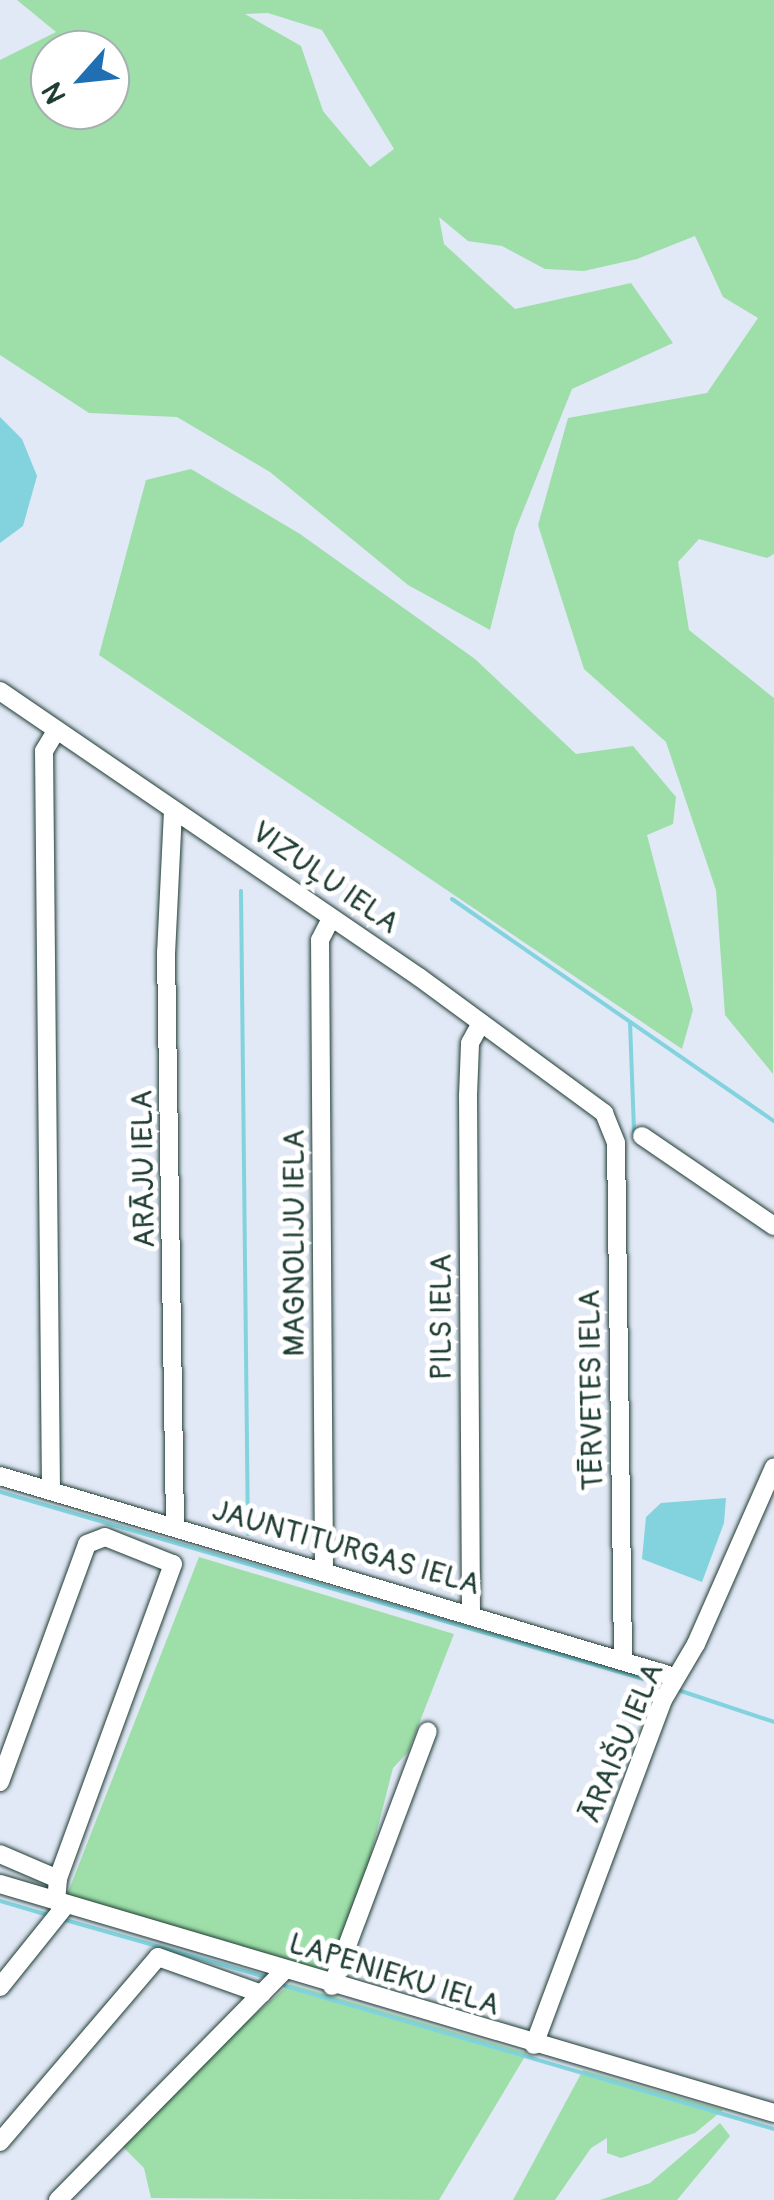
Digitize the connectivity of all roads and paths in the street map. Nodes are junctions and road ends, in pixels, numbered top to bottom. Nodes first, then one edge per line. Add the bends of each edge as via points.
1 (0, 691) edge
2 (56, 732) junction
3 (172, 811) junction
4 (331, 918) junction
5 (481, 1023) junction
6 (609, 1122) joint
7 (642, 1136) dead end
8 (774, 1226) edge
9 (774, 1468) edge
10 (0, 1476) edge
11 (51, 1491) junction
12 (175, 1527) junction
13 (324, 1570) junction
14 (471, 1614) junction
15 (623, 1659) junction
16 (675, 1678) junction
17 (428, 1731) dead end
18 (0, 1782) edge
19 (0, 1854) edge
20 (58, 1879) junction
21 (0, 1884) edge
22 (61, 1903) junction
23 (284, 1971) junction
24 (332, 1986) junction
25 (0, 1987) edge
26 (262, 1994) junction
27 (534, 2045) junction
28 (774, 2113) edge
29 (0, 2142) edge
30 (58, 2200) edge

1 - 2 street, VIZUĻU IELA
2 - 3 street, VIZUĻU IELA
2 - 11 street via 44,751
3 - 4 street, VIZUĻU IELA
3 - 12 street, ARĀJU IELA via 166,952
4 - 5 street, VIZUĻU IELA
4 - 13 street, MAGNOLIJU IELA via 320,940
5 - 6 street, VIZUĻU IELA
5 - 14 street, PILS IELA via 470,1043 468,1096
6 - 15 street, TĒRVETES IELA via 616,1143
7 - 8 street
9 - 16 street, ĀRAIŠU IELA
10 - 11 street, JAUNTITURGAS IELA
11 - 12 street, JAUNTITURGAS IELA
12 - 13 street, JAUNTITURGAS IELA
13 - 14 street, JAUNTITURGAS IELA
14 - 15 street, JAUNTITURGAS IELA
15 - 16 street, JAUNTITURGAS IELA
16 - 27 street, ĀRAIŠU IELA
17 - 24 street
18 - 20 street via 88,1544 105,1537 174,1564
19 - 20 street
20 - 22 street
21 - 22 street, LAPENIEKU IELA
22 - 23 street, LAPENIEKU IELA
22 - 25 street
23 - 24 street, LAPENIEKU IELA
23 - 26 street
24 - 27 street, LAPENIEKU IELA
26 - 29 street via 158,1957
26 - 30 street
27 - 28 street, LAPENIEKU IELA

